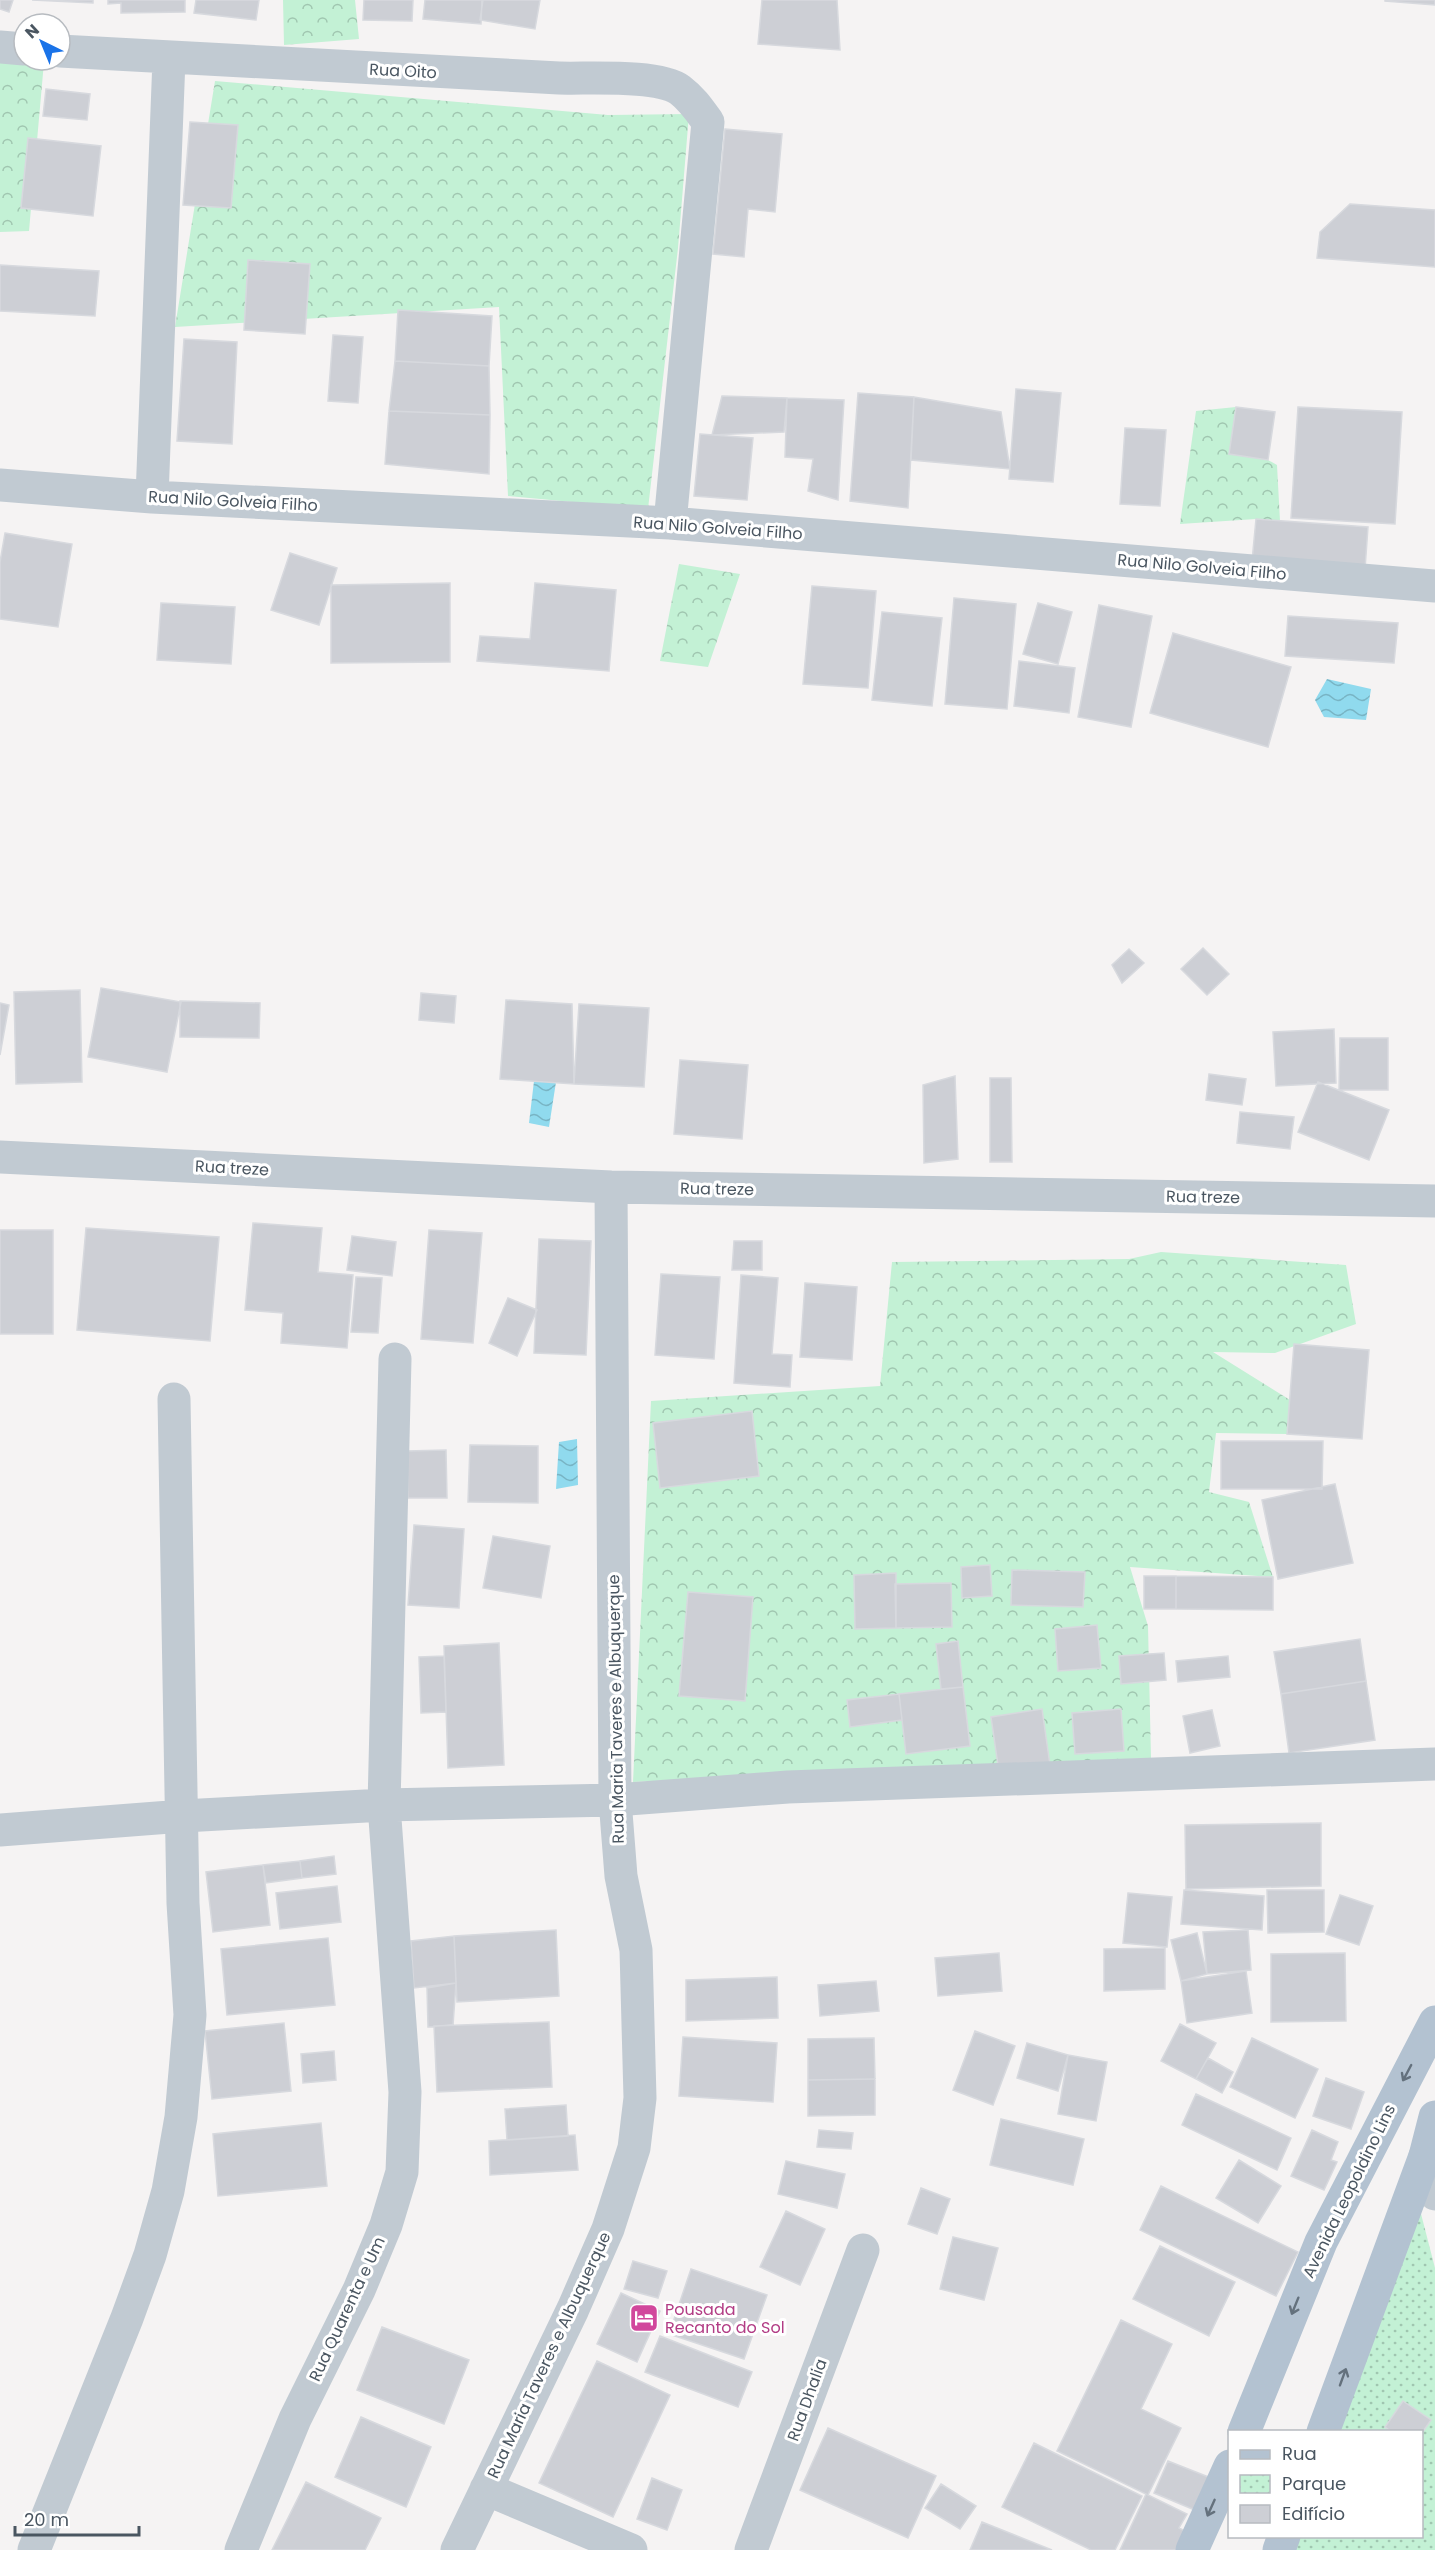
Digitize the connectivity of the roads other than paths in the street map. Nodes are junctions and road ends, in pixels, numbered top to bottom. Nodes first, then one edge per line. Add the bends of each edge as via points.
1 (72, 52) edge
2 (170, 59) junction
3 (0, 485) edge
4 (152, 497) junction
5 (670, 523) junction
6 (1435, 586) edge
7 (0, 1157) edge
8 (611, 1187) junction
9 (1435, 1201) edge
10 (395, 1359) dead end
11 (174, 1399) dead end
12 (1435, 1764) edge
13 (615, 1800) junction
14 (384, 1805) junction
15 (183, 1816) junction
16 (0, 1830) edge
17 (1435, 2022) edge
18 (1435, 2117) edge
19 (1425, 2156) junction
20 (1435, 2194) edge
21 (863, 2250) dead end
22 (1245, 2430) edge
23 (1324, 2430) edge
24 (1228, 2470) edge
25 (486, 2489) junction
26 (34, 2550) edge
27 (241, 2550) edge
28 (457, 2550) edge
29 (631, 2550) edge
30 (751, 2550) edge
31 (1192, 2550) edge

1 - 2 street, Rua Oito
2 - 4 street
2 - 5 street, Rua Oito via 660,82 679,89 708,122 708,144
3 - 4 street, Rua Nilo Golveia Filho
4 - 5 street, Rua Nilo Golveia Filho
5 - 6 street, Rua Nilo Golveia Filho
7 - 8 street, Rua treze
8 - 9 street, Rua treze
8 - 13 street, Rua Maria Taveres e Albuquerque
10 - 14 street, Rua Quarenta e Um
11 - 15 street
12 - 13 street via 788,1787
13 - 14 street
13 - 25 street, Rua Maria Taveres e Albuquerque via 621,1876 636,1950 640,2098 634,2148 608,2229
14 - 15 street
14 - 27 street, Rua Quarenta e Um via 405,2091 402,2172 386,2225 359,2290 296,2419
15 - 16 street
15 - 26 street via 183,1903 190,2014 181,2117 168,2191 127,2318
17 -> 22 main road, Avenida Leopoldino Lins via 1321,2242
18 - 19 main road
19 - 20 street
23 -> 19 main road
21 - 30 street, Rua Dhalia
24 -> 31 main road
25 - 28 street, Rua Maria Taveres e Albuquerque
25 - 29 street

